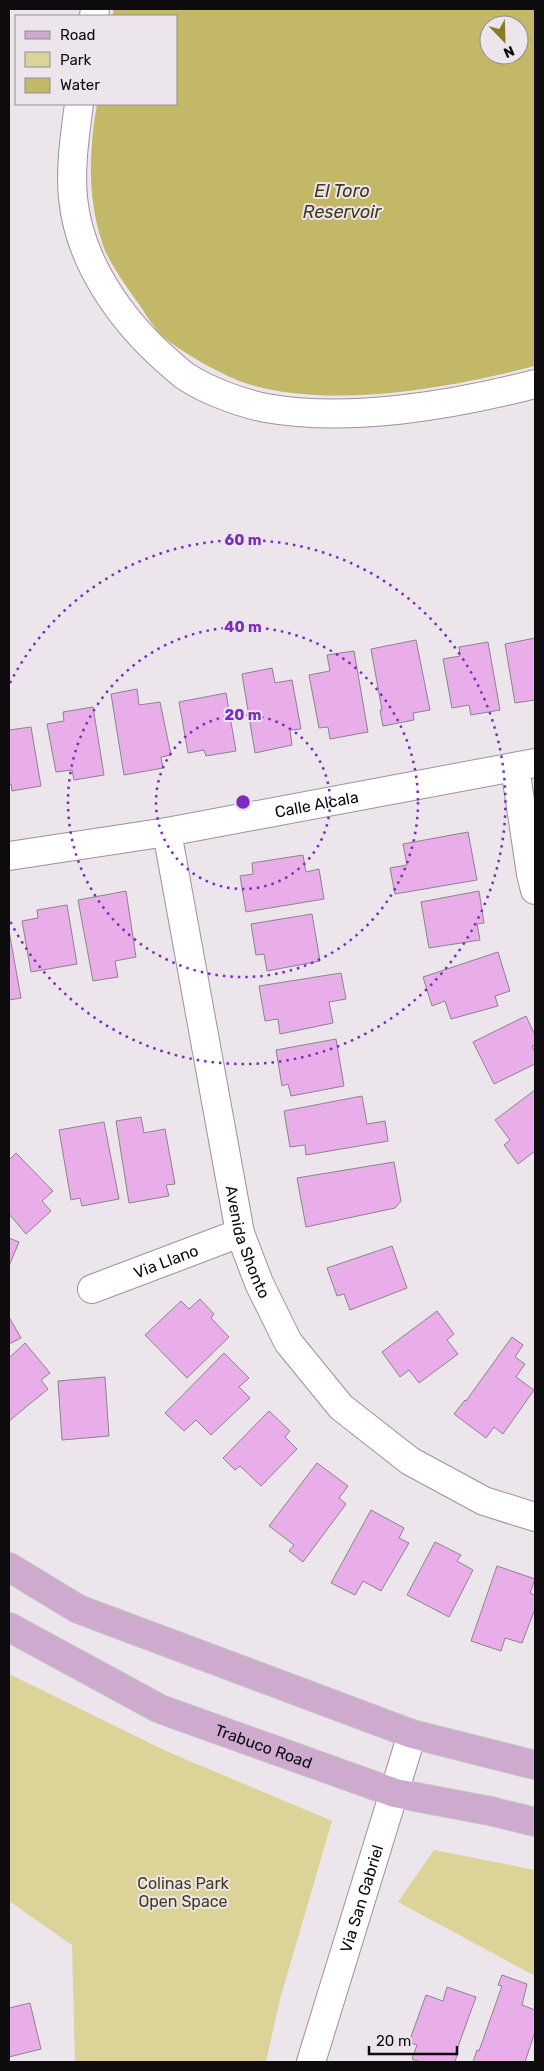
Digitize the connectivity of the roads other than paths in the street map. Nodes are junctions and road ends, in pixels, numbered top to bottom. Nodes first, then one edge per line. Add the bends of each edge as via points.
1 (79, 105) edge
2 (535, 384) edge
3 (525, 765) edge
4 (167, 832) junction
5 (9, 856) edge
6 (535, 890) edge
7 (240, 1233) junction
8 (92, 1289) dead end
9 (535, 1517) edge
10 (9, 1568) edge
11 (9, 1627) edge
12 (412, 1734) junction
13 (535, 1765) edge
14 (395, 1793) junction
15 (535, 1822) edge
16 (311, 2062) edge

1 - 2 street via 72,158 73,199 80,235 98,276 121,313 147,343 185,376 226,396 265,408 323,413 398,410 489,396
3 - 4 street, Calle Alcala
3 - 6 street via 531,874
4 - 5 street, Calle Alcala
4 - 7 street, Avenida Shonto
7 - 8 street, Via Llano
7 - 9 street, Avenida Shonto via 259,1283 288,1342 341,1407 410,1461 484,1501
10 - 12 main road via 78,1609
11 - 14 main road, Trabuco Road via 160,1709
12 - 13 main road
12 - 14 street, Via San Gabriel
14 - 15 main road, Trabuco Road
14 - 16 street, Via San Gabriel

